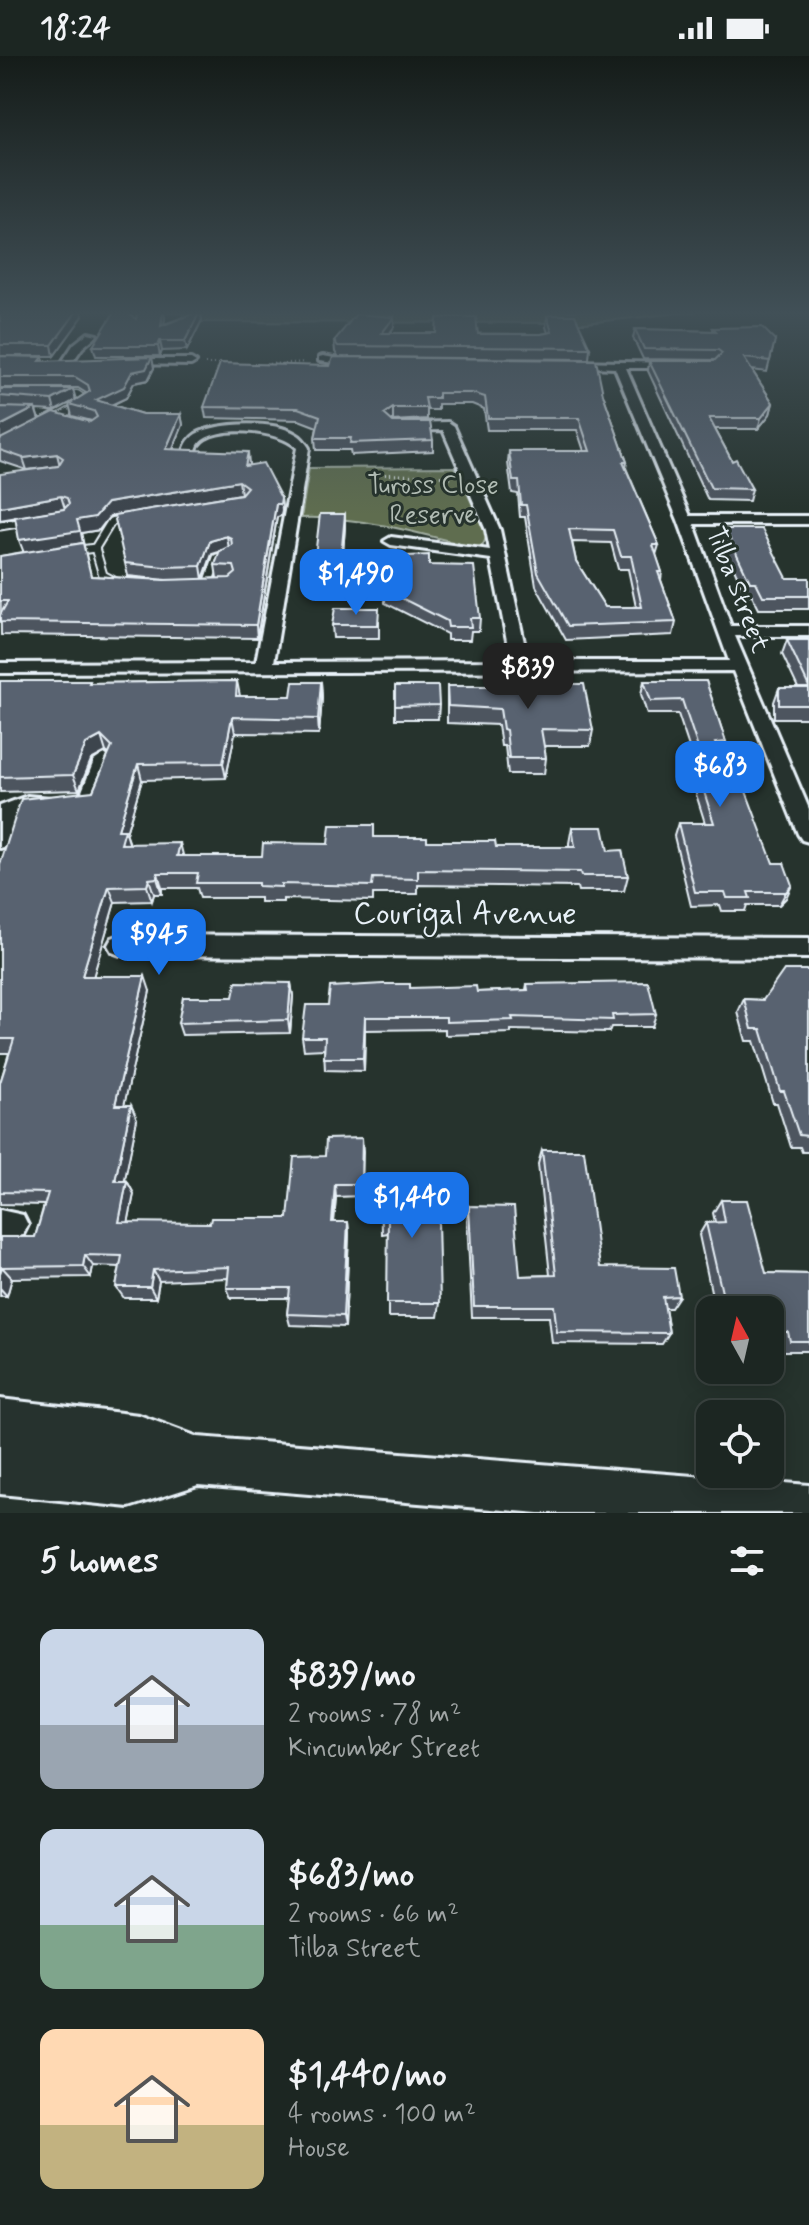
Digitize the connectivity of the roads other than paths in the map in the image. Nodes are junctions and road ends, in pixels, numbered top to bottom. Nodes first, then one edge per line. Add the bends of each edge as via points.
1 (625, 379) edge
2 (46, 394) edge
3 (0, 413) edge
4 (59, 417) junction
5 (71, 422) edge
6 (48, 423) edge
7 (393, 427) edge
8 (189, 455) edge
9 (131, 517) edge
10 (39, 519) edge
11 (685, 520) junction
12 (809, 520) edge
13 (0, 526) edge
14 (391, 541) dead end
15 (95, 548) junction
16 (58, 554) edge
17 (228, 555) edge
18 (499, 556) junction
19 (129, 584) edge
20 (208, 584) junction
21 (220, 584) edge
22 (194, 585) edge
23 (725, 631) junction
24 (809, 631) edge
25 (740, 666) junction
26 (521, 667) junction
27 (0, 668) edge
28 (264, 668) junction
29 (104, 761) edge
30 (0, 815) edge
31 (809, 834) edge
32 (0, 840) edge
33 (120, 945) dead end
34 (809, 948) edge
35 (0, 1423) edge
36 (198, 1461) junction
37 (0, 1470) edge
38 (809, 1510) edge

1 - 11 street, Tilba Street
2 - 4 lane via 77,394 87,401
3 - 4 lane
4 - 5 lane
4 - 6 lane
7 - 18 street via 448,426
8 - 28 street via 204,437 230,429 260,428 293,436 303,448
9 - 15 lane via 111,522
10 - 13 lane
11 - 12 street
11 - 23 street, Tilba Street
14 - 18 street
15 - 16 lane
15 - 19 lane via 103,575
17 - 20 lane via 217,558
18 - 26 street
20 - 21 lane
20 - 22 lane
23 - 24 street
23 - 25 street, Tilba Street
25 - 26 street
25 - 31 street, Tilba Street
26 - 28 street
27 - 28 street
29 - 30 street via 88,800 27,803
30 - 32 street via 5,822
33 - 34 street, Courigal Avenue
35 - 36 main road via 139,1439
36 - 37 main road via 129,1482
36 - 38 main road

